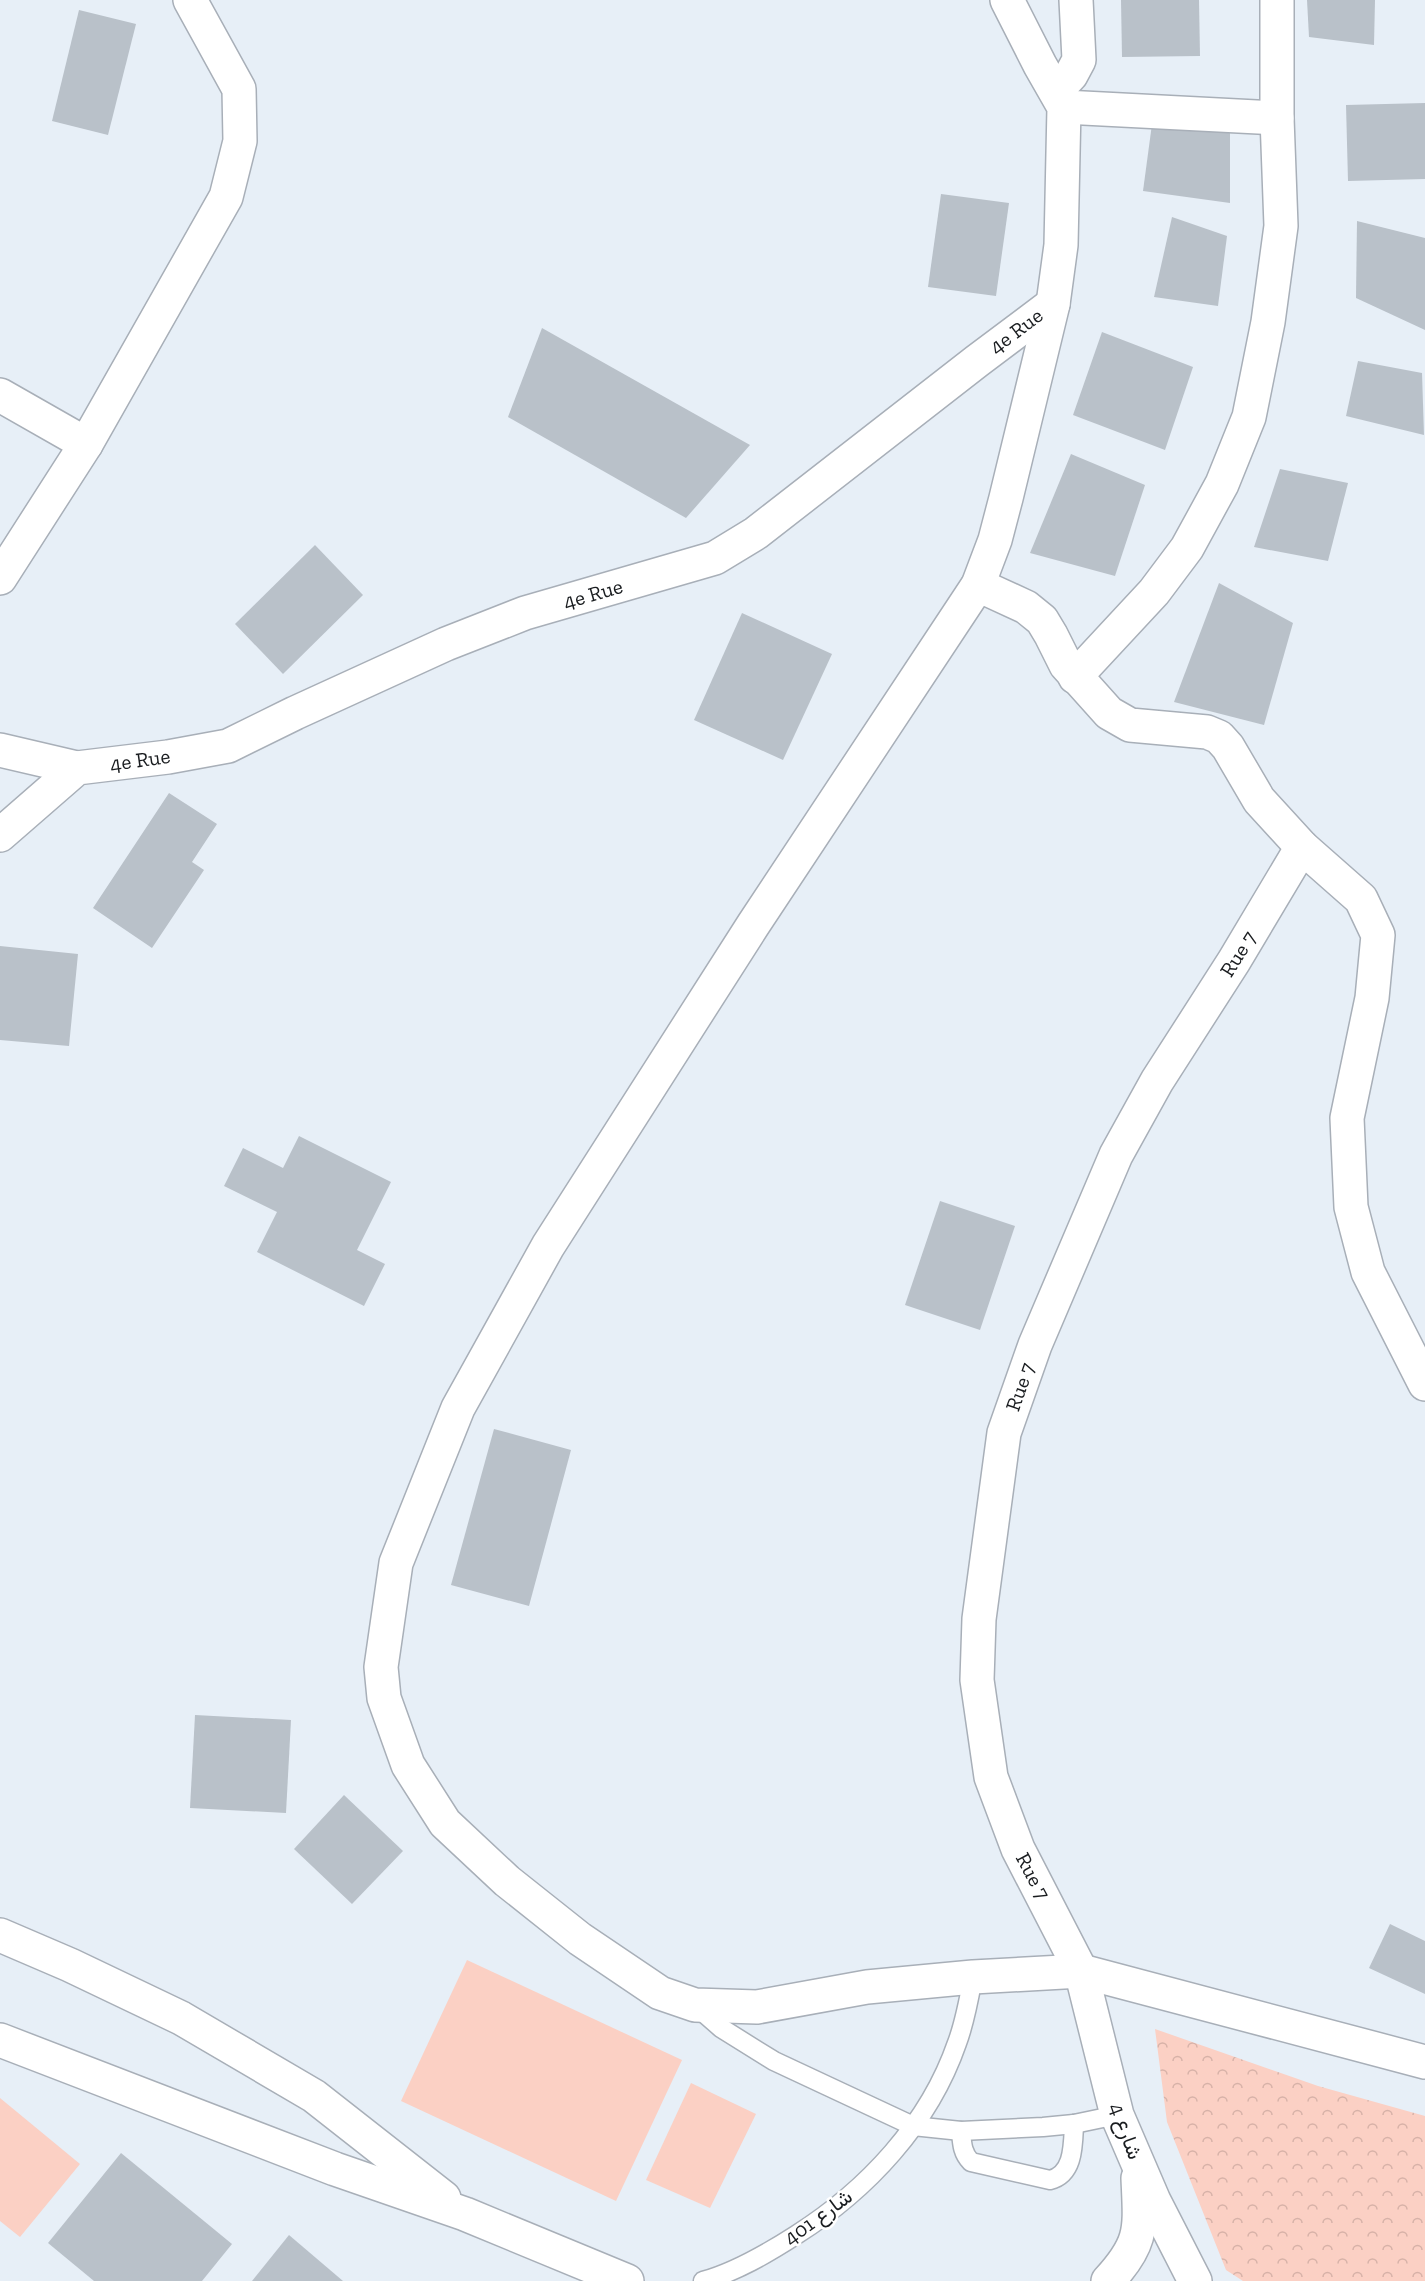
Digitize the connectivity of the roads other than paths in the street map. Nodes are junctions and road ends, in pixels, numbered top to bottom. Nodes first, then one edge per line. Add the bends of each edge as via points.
1 (190, 0) edge
2 (1007, 0) edge
3 (1076, 0) edge
4 (1277, 0) edge
5 (1060, 99) junction
6 (1277, 118) junction
7 (1053, 304) junction
8 (0, 395) edge
9 (86, 444) junction
10 (0, 578) edge
11 (978, 585) junction
12 (1075, 677) junction
13 (0, 750) edge
14 (77, 768) junction
15 (0, 835) edge
16 (1302, 847) junction
17 (1425, 1384) edge
18 (0, 1935) edge
19 (1081, 1971) junction
20 (973, 1977) junction
21 (695, 2006) junction
22 (0, 2040) edge
23 (1425, 2062) edge
24 (1117, 2115) junction
25 (1074, 2124) junction
26 (913, 2126) junction
27 (961, 2131) junction
28 (1138, 2165) junction
29 (465, 2214) junction
30 (627, 2281) edge
31 (703, 2281) edge
32 (1108, 2281) edge
33 (1195, 2281) edge

1 - 9 street via 239,89 240,141 226,197
2 - 5 street
3 - 5 street via 1079,60
4 - 6 street
5 - 6 street
5 - 7 street via 1061,245
6 - 12 street via 1281,226 1268,322 1249,417 1221,484 1187,548 1154,592
7 - 11 street via 995,540
7 - 14 street, 4e Rue via 756,533 715,558 525,613 446,644 228,746
8 - 9 street
9 - 10 street
11 - 12 street via 1026,607 1042,620
11 - 21 street via 753,925 548,1246 458,1408 396,1563 381,1667 384,1698 408,1765 445,1823 507,1881 580,1939 660,1993
12 - 16 street via 1109,713 1130,725 1206,732 1219,737 1259,800
13 - 14 street
14 - 15 street
16 - 17 street via 1361,899 1378,935 1372,998 1347,1119 1351,1207 1368,1272
16 - 19 street, Rue 7 via 1157,1081 1116,1155 1035,1345 1004,1433 979,1619 978,1691 991,1777 1018,1849
18 - 29 street via 181,2018 314,2096
19 - 20 street
19 - 23 street
19 - 24 street, شارع 4
20 - 21 street via 867,1987 757,2007
20 - 26 lane, شارع 401 via 957,2043
21 - 26 lane via 721,2028 774,2061
22 - 29 street via 335,2169
24 - 25 lane
24 - 28 street, شارع 4
25 - 27 lane
25 - 27 lane via 1071,2158 1064,2172 1050,2180 971,2162 965,2156
26 - 27 lane
26 - 31 lane, شارع 401 via 877,2172 827,2216 766,2254
28 - 32 street via 1138,2235 1132,2252
28 - 33 street, شارع 4
29 - 30 street

